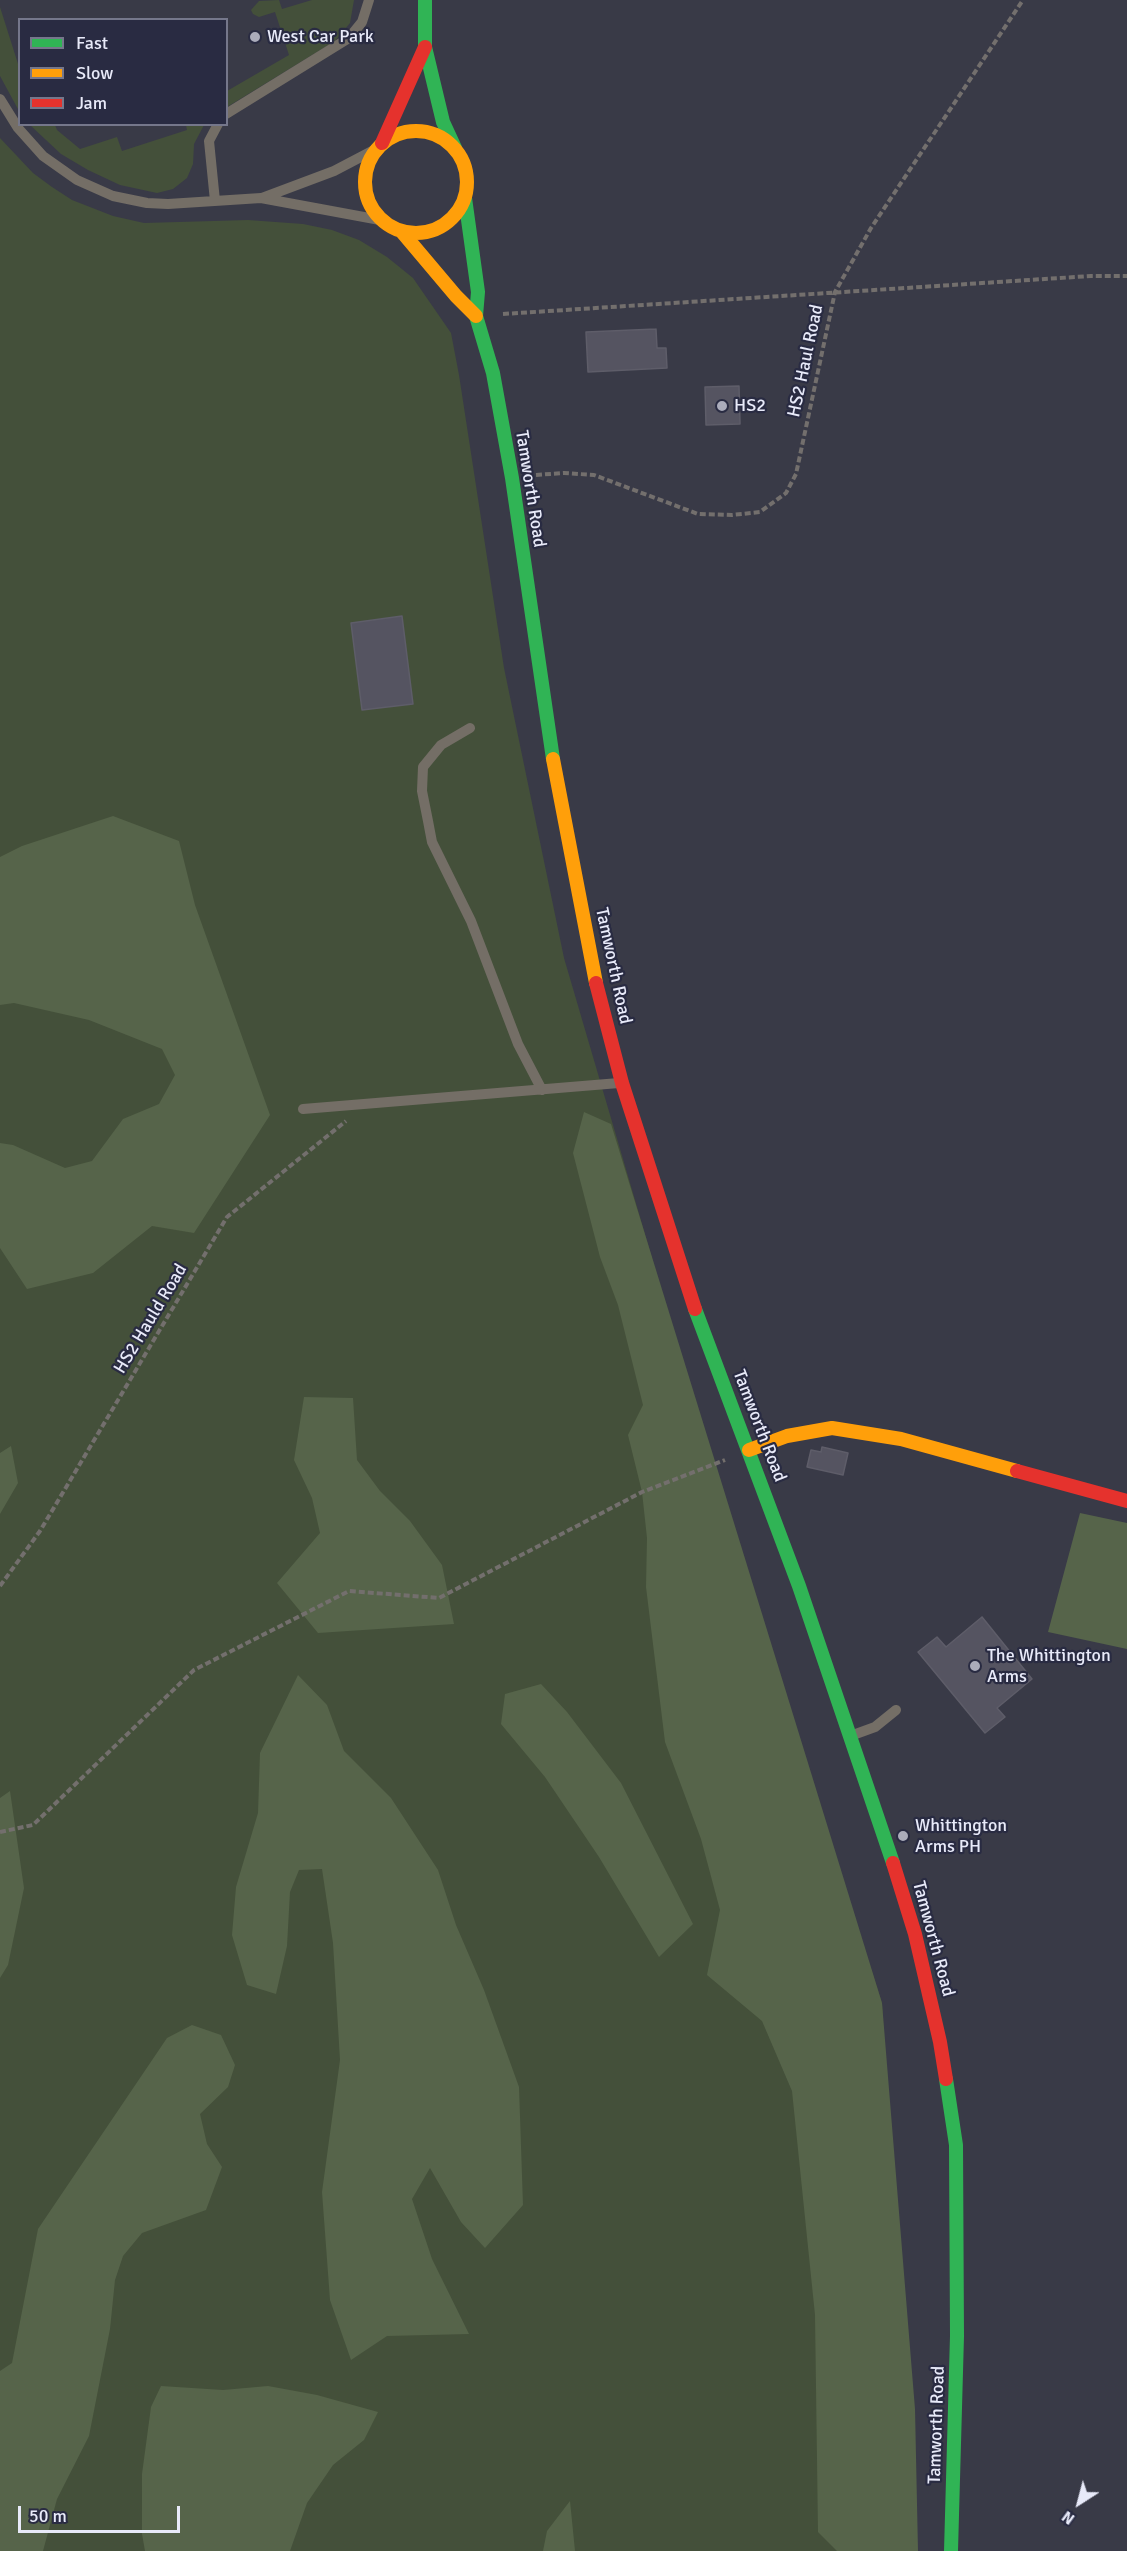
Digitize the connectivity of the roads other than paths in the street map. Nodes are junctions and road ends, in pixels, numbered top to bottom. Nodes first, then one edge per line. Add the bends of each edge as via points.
1 (369, 0) edge
2 (425, 0) edge
3 (425, 47) junction
4 (0, 99) edge
5 (228, 113) edge
6 (217, 126) edge
7 (379, 146) junction
8 (455, 148) junction
9 (261, 198) junction
10 (465, 198) junction
11 (215, 201) junction
12 (380, 220) junction
13 (402, 232) junction
14 (476, 316) junction
15 (470, 728) dead end
16 (622, 1083) junction
17 (542, 1090) junction
18 (303, 1109) dead end
19 (749, 1450) junction
20 (1127, 1501) edge
21 (896, 1710) dead end
22 (849, 1736) junction
23 (951, 2551) edge

1 - 5 lane via 362,22 349,38
2 - 3 main road
3 - 7 main road
3 - 8 main road via 442,122
4 - 11 lane via 35,148 94,189 147,203
6 - 11 lane via 209,141
7 - 8 main road via 399,133 419,131 439,136
7 - 9 lane via 334,171
7 - 12 main road via 369,160 364,186
8 - 10 main road via 465,167
9 - 11 lane
9 - 12 lane
10 - 13 main road via 446,225 425,233
10 - 14 main road, Tamworth Road via 478,292
12 - 13 main road
13 - 14 main road, Tamworth Road
14 - 16 main road, Tamworth Road via 493,373 512,478 557,789 600,1000
15 - 17 lane via 441,745 423,767 422,791 432,842 471,921 518,1044
16 - 17 lane
16 - 19 main road, Tamworth Road via 684,1279
17 - 18 lane
19 - 20 main road via 787,1436 832,1428 901,1439
19 - 22 main road, Tamworth Road via 800,1586
21 - 22 lane via 875,1727
22 - 23 main road, Tamworth Road via 915,1934 940,2042 956,2145 957,2336

